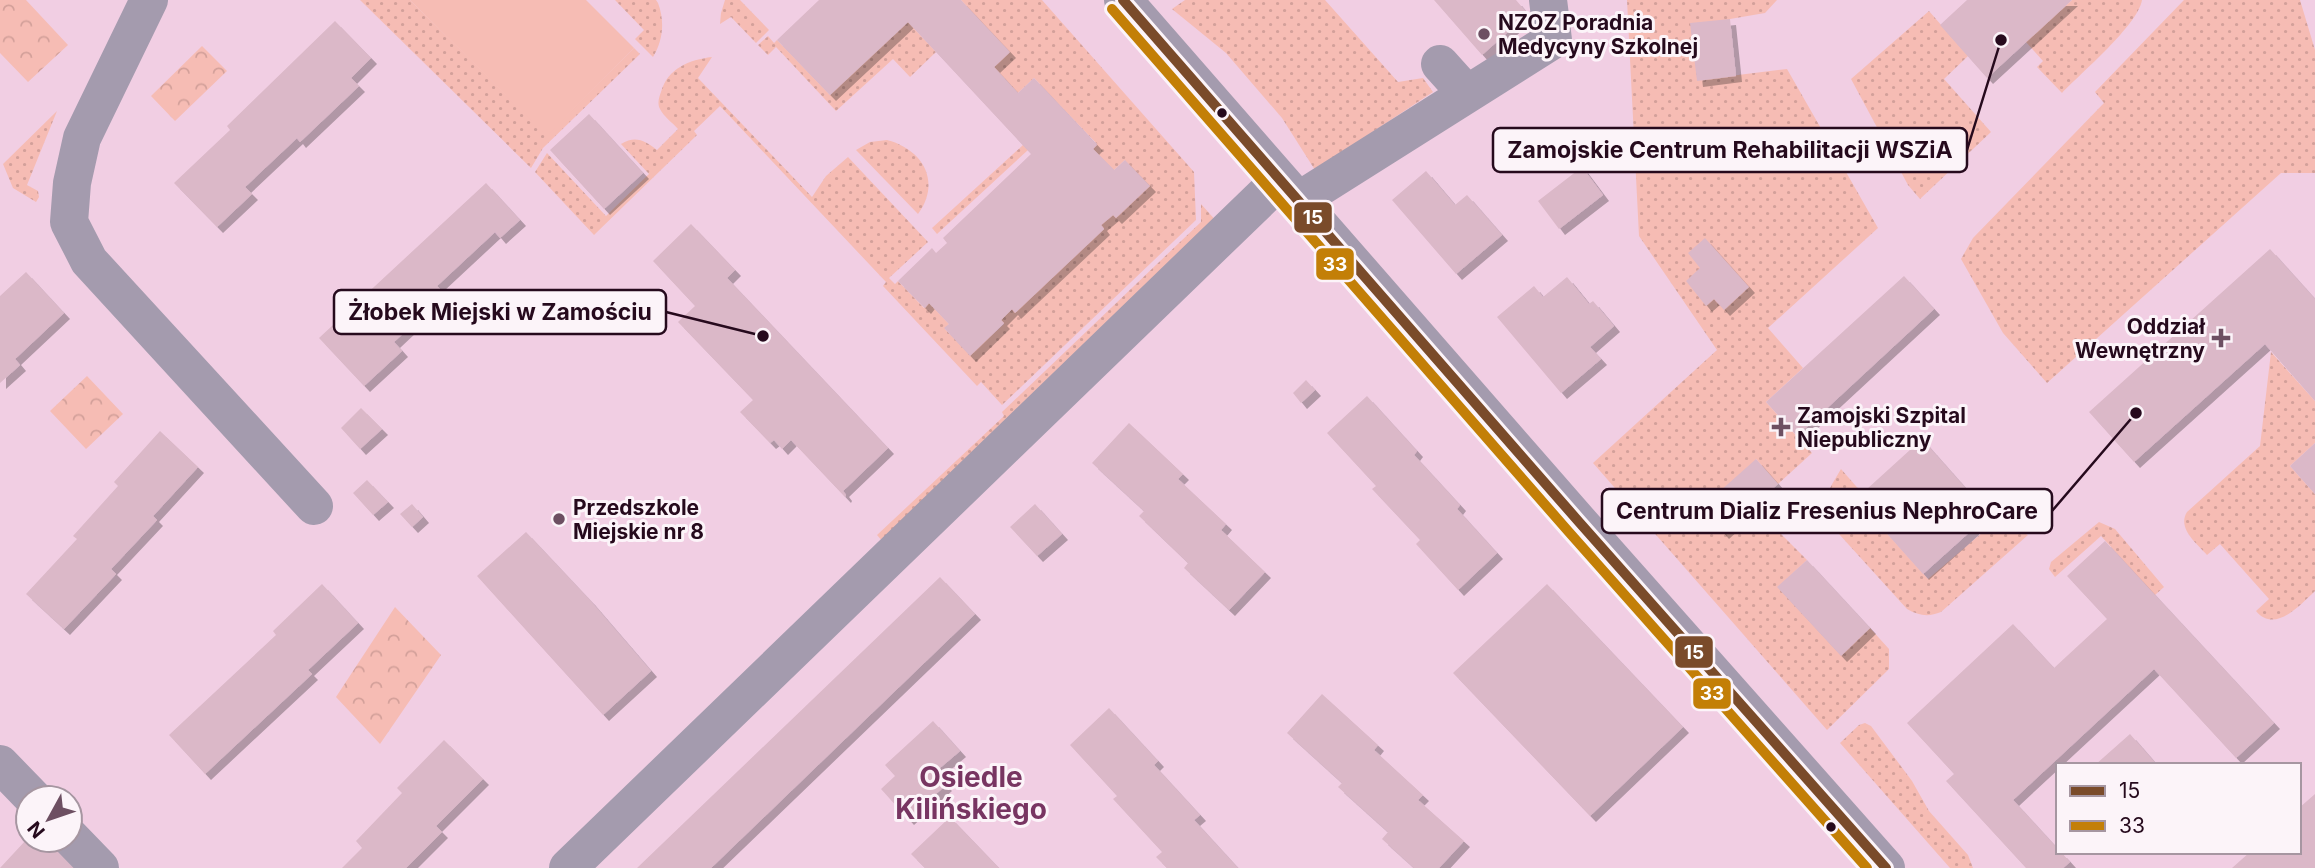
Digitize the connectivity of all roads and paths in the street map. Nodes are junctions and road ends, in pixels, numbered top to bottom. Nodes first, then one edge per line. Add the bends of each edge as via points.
1 (149, 0) edge
2 (1548, 0) edge
3 (1137, 5) edge
4 (1440, 64) dead end
5 (1466, 94) junction
6 (1289, 190) junction
7 (314, 506) dead end
8 (0, 764) edge
9 (19, 784) edge
10 (84, 851) edge
11 (100, 868) edge
12 (568, 868) edge
13 (1886, 868) edge

1 - 7 street via 82,138 69,222 89,261
2 - 5 street via 1553,40
3 - 6 street
4 - 5 street
5 - 6 street
6 - 12 street
6 - 13 street
8 - 9 street
10 - 11 street

